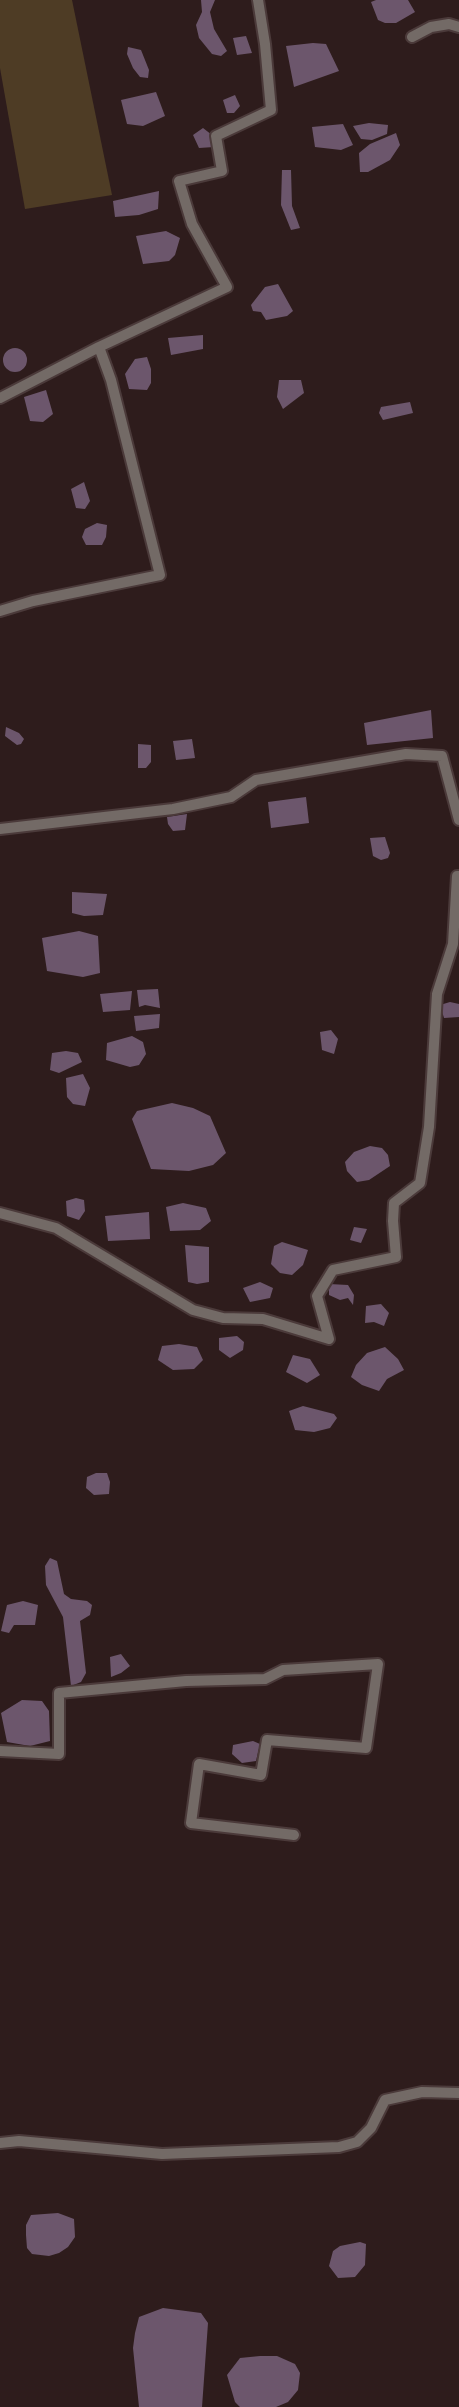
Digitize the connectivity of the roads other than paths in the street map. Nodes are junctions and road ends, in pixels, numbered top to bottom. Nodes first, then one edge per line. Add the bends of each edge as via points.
1 (258, 0) edge
2 (459, 27) edge
3 (412, 37) dead end
4 (99, 347) junction
5 (0, 398) edge
6 (0, 611) edge
7 (459, 820) edge
8 (0, 828) edge
9 (459, 876) edge
10 (0, 1213) edge
11 (0, 1751) edge
12 (294, 1835) dead end
13 (459, 2093) edge
14 (0, 2143) edge

1 - 4 street via 271,110 216,136 222,171 179,181 192,224 227,287
2 - 3 street via 431,27
4 - 5 street
4 - 6 street via 111,380 160,575
7 - 8 street via 442,756 406,754 256,780 231,797 173,809
9 - 10 street via 453,944 437,994 429,1127 420,1183 394,1203 396,1257 333,1270 317,1296 329,1339 263,1319 223,1318 193,1311 56,1228
11 - 12 street via 59,1754 59,1693 186,1681 265,1679 283,1670 378,1664 366,1748 267,1740 261,1775 199,1764 191,1823
13 - 14 street via 422,2092 385,2100 370,2128 357,2142 339,2147 162,2154 19,2141

